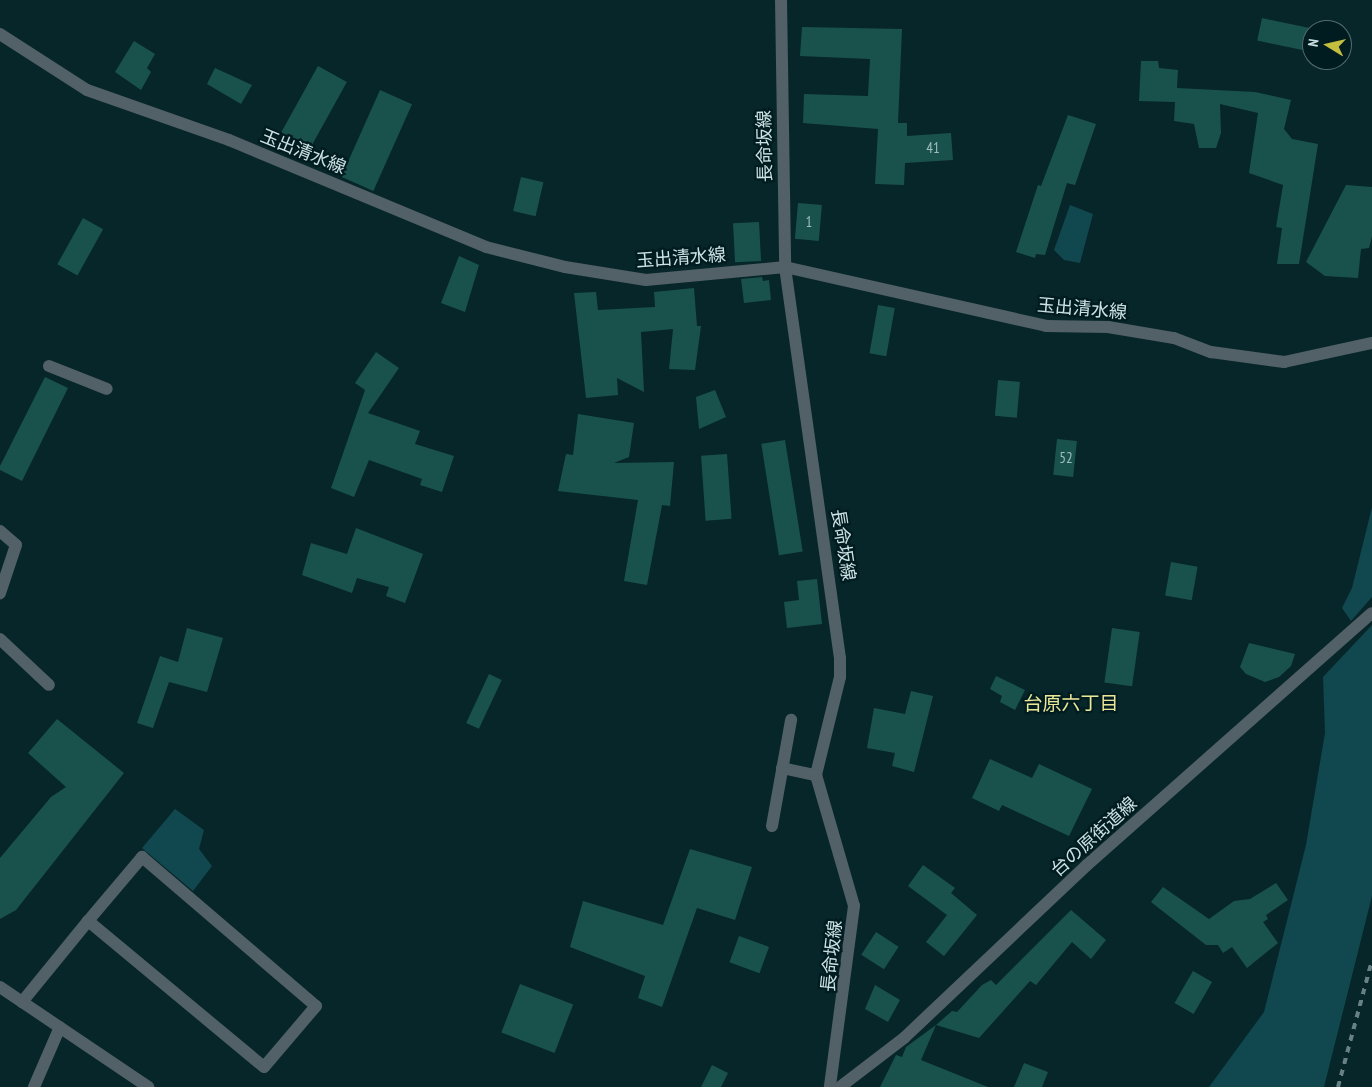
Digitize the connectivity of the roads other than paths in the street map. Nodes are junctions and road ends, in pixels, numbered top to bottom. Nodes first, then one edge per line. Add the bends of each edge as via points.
1 (781, 0) edge
2 (0, 34) edge
3 (784, 267) junction
4 (1372, 343) edge
5 (49, 366) dead end
6 (107, 389) dead end
7 (0, 531) edge
8 (0, 593) edge
9 (1372, 613) edge
10 (0, 639) edge
11 (48, 685) dead end
12 (791, 720) dead end
13 (782, 768) junction
14 (816, 775) junction
15 (772, 826) dead end
16 (88, 921) junction
17 (0, 987) edge
18 (22, 1002) junction
19 (60, 1027) junction
20 (34, 1087) edge
21 (148, 1087) edge
22 (830, 1087) edge
23 (840, 1087) edge

1 - 3 street, 長命坂線
2 - 3 street, 玉出清水線 via 87,90 229,140 486,247 623,279 646,280
3 - 4 street, 玉出清水線 via 1046,326 1108,327 1174,338 1211,352 1284,362
3 - 14 street, 長命坂線 via 840,658 840,677
5 - 6 street
7 - 8 street via 16,545
9 - 23 street, 台の原街道線 via 1087,865 904,1038
10 - 11 street
12 - 13 street
13 - 14 street
13 - 15 street
14 - 22 street, 長命坂線 via 854,906
16 - 16 street via 264,1067 316,1006 142,857
16 - 18 street
17 - 18 street
18 - 19 street
19 - 20 street
19 - 21 street

